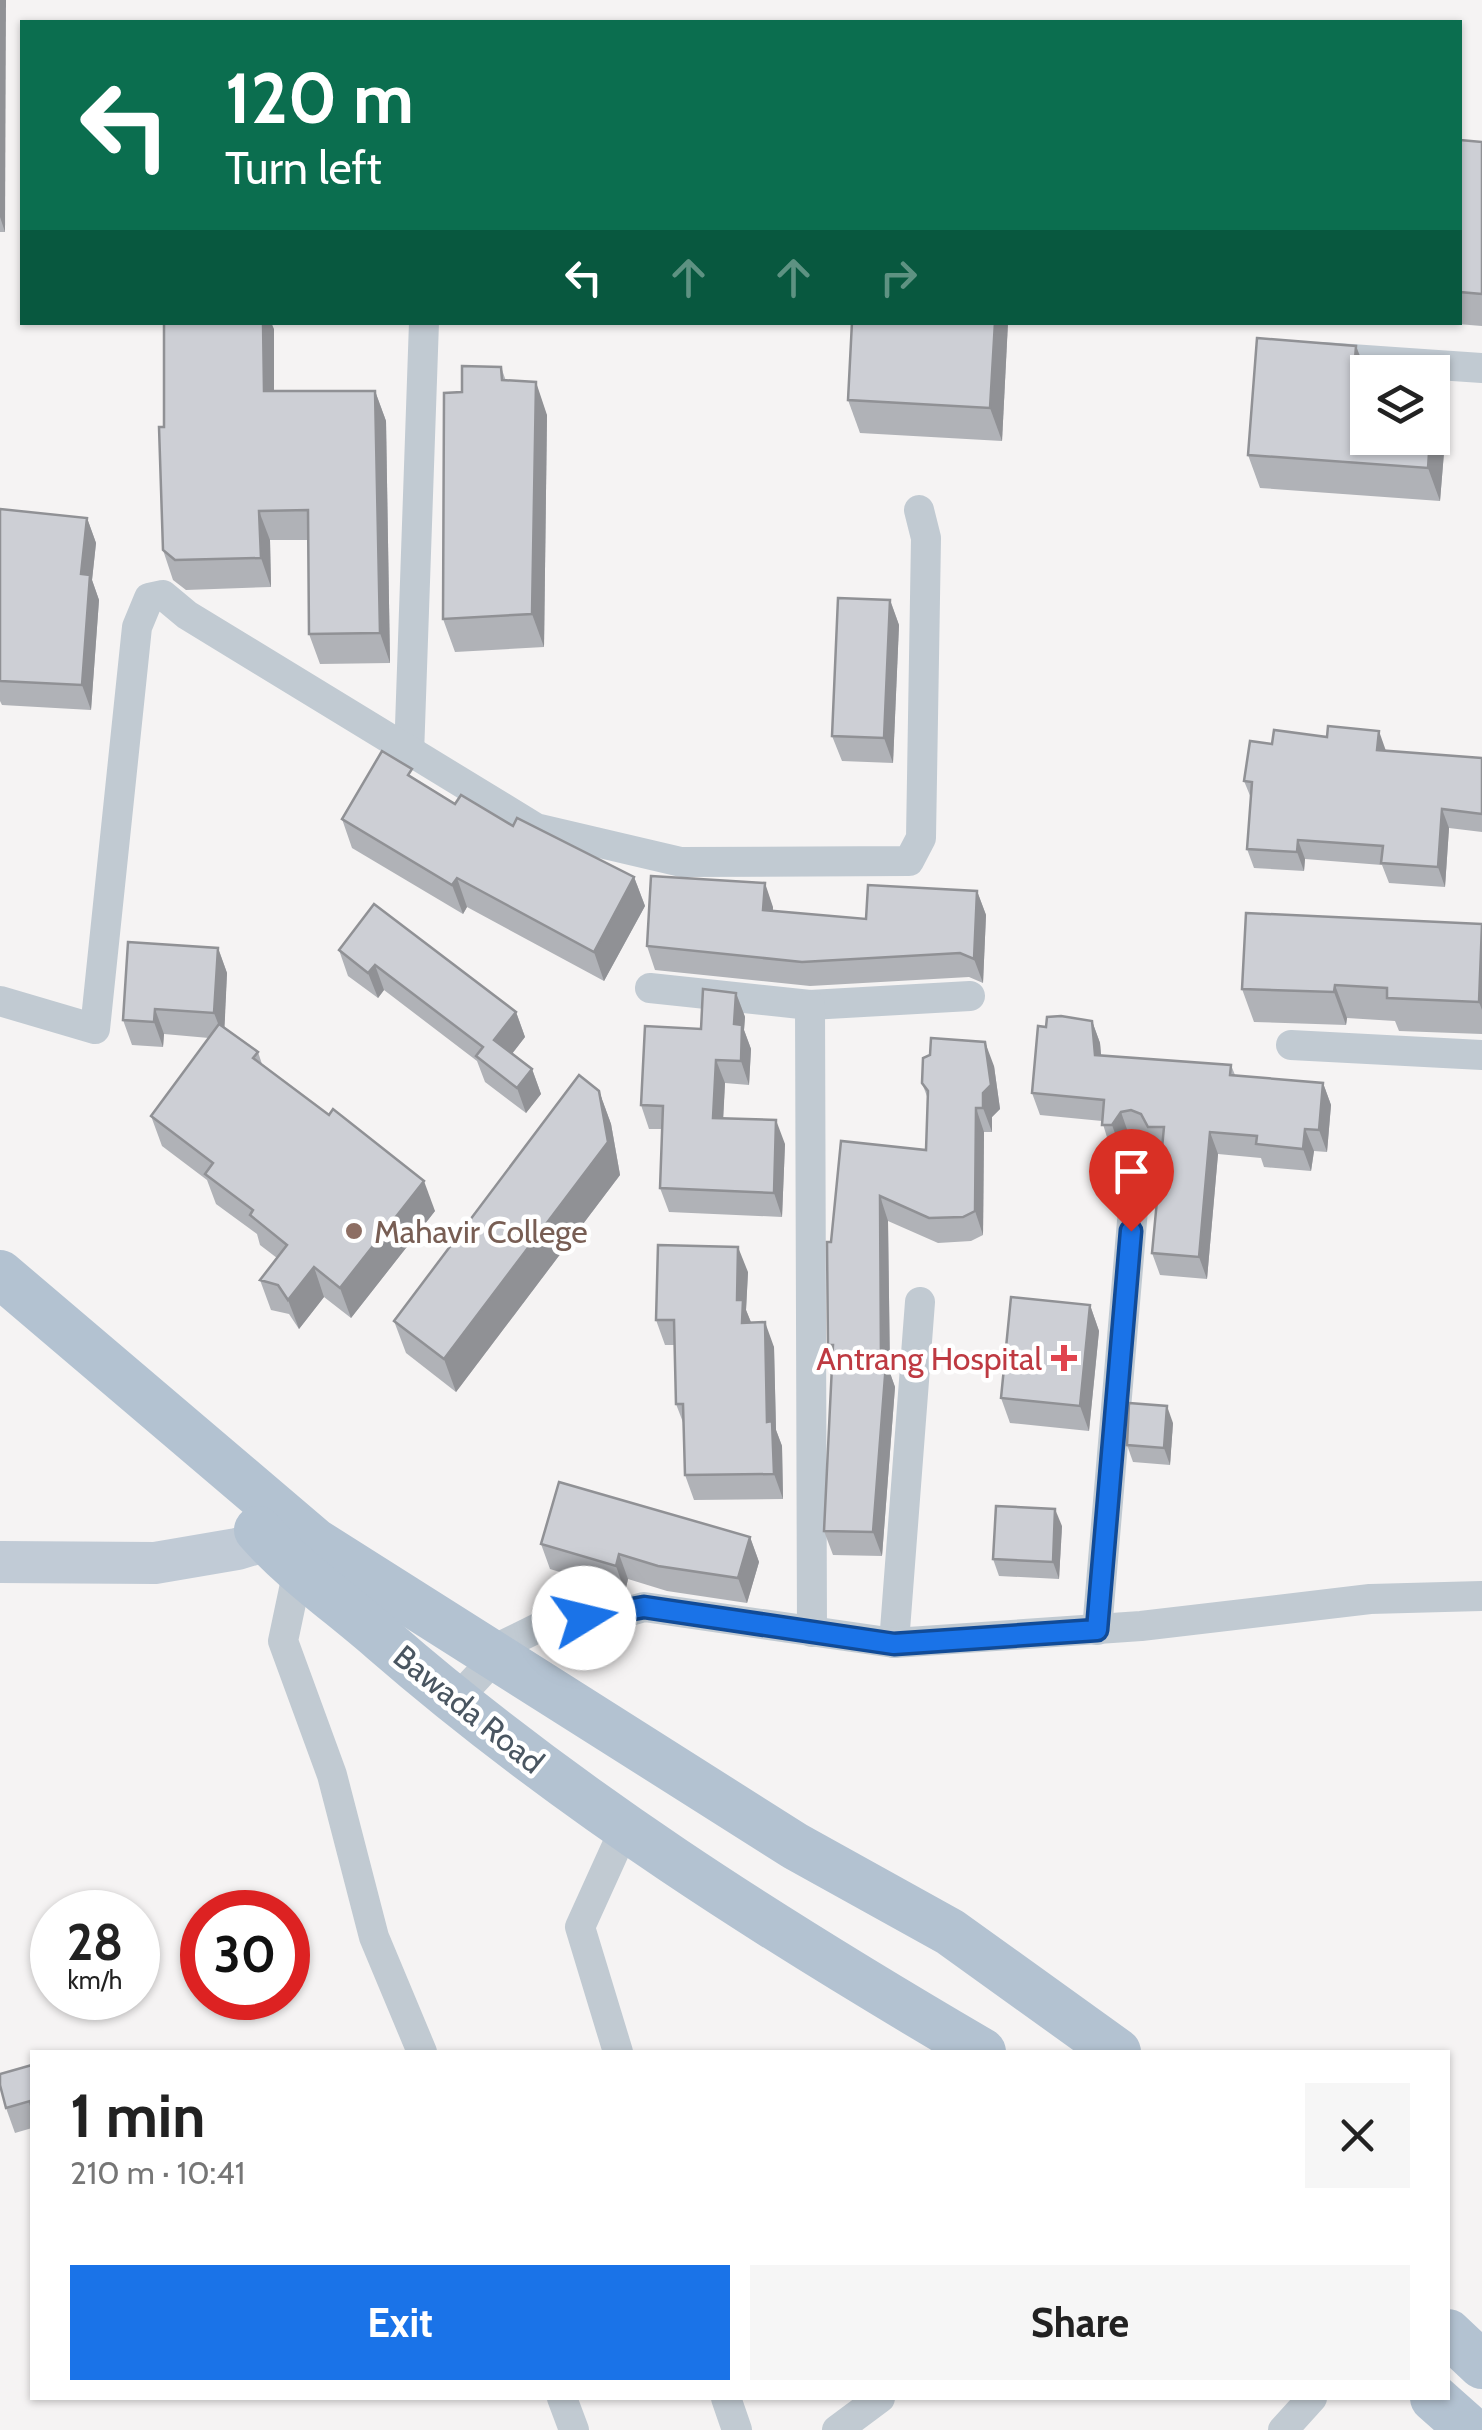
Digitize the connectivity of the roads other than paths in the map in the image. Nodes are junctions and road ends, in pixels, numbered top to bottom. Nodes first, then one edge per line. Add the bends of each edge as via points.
1 (424, 325) edge
2 (1293, 355) edge
3 (1482, 368) edge
4 (919, 510) dead end
5 (409, 754) junction
6 (650, 988) dead end
7 (970, 996) dead end
8 (0, 1001) edge
9 (810, 1006) junction
10 (1291, 1045) dead end
11 (1482, 1055) edge
12 (1138, 1152) dead end
13 (0, 1274) edge
14 (920, 1302) dead end
15 (0, 1307) edge
16 (295, 1545) junction
17 (0, 1562) edge
18 (1482, 1596) edge
19 (1097, 1630) junction
20 (812, 1632) junction
21 (894, 1644) junction
22 (496, 1658) junction
23 (454, 1702) junction
24 (624, 1830) junction
25 (421, 2050) edge
26 (617, 2050) edge
27 (979, 2050) edge
28 (1114, 2050) edge
29 (1450, 2335) edge
30 (1482, 2365) edge
31 (563, 2400) edge
32 (727, 2400) edge
33 (877, 2400) edge
34 (1310, 2400) edge
35 (1436, 2400) edge
36 (574, 2430) edge
37 (737, 2430) edge
38 (837, 2430) edge
39 (1283, 2430) edge
40 (1470, 2430) edge

1 - 5 street
2 - 3 street
4 - 5 street via 926,538 922,838 910,861 681,862 536,828
5 - 8 street via 163,595 150,598 137,627 95,1029
6 - 9 street
7 - 9 street
9 - 20 street
10 - 11 street
12 - 19 street
13 - 16 main road
14 - 21 street
15 - 16 main road, Bawada Road via 231,1502
16 - 17 street via 155,1563
16 - 22 main road
16 - 23 main road, Bawada Road
16 - 25 street via 282,1641 332,1774 374,1938
18 - 19 street via 1370,1599
19 - 21 street
20 - 21 street
20 - 22 street via 644,1607 552,1621 497,1648
22 - 23 street
22 - 28 main road via 795,1846 950,1932
23 - 24 main road, Bawada Road
24 - 26 street via 580,1927
24 - 27 main road, Bawada Road
29 - 30 main road
31 - 36 street
32 - 37 street
33 - 38 street
34 - 39 street
35 - 40 main road

